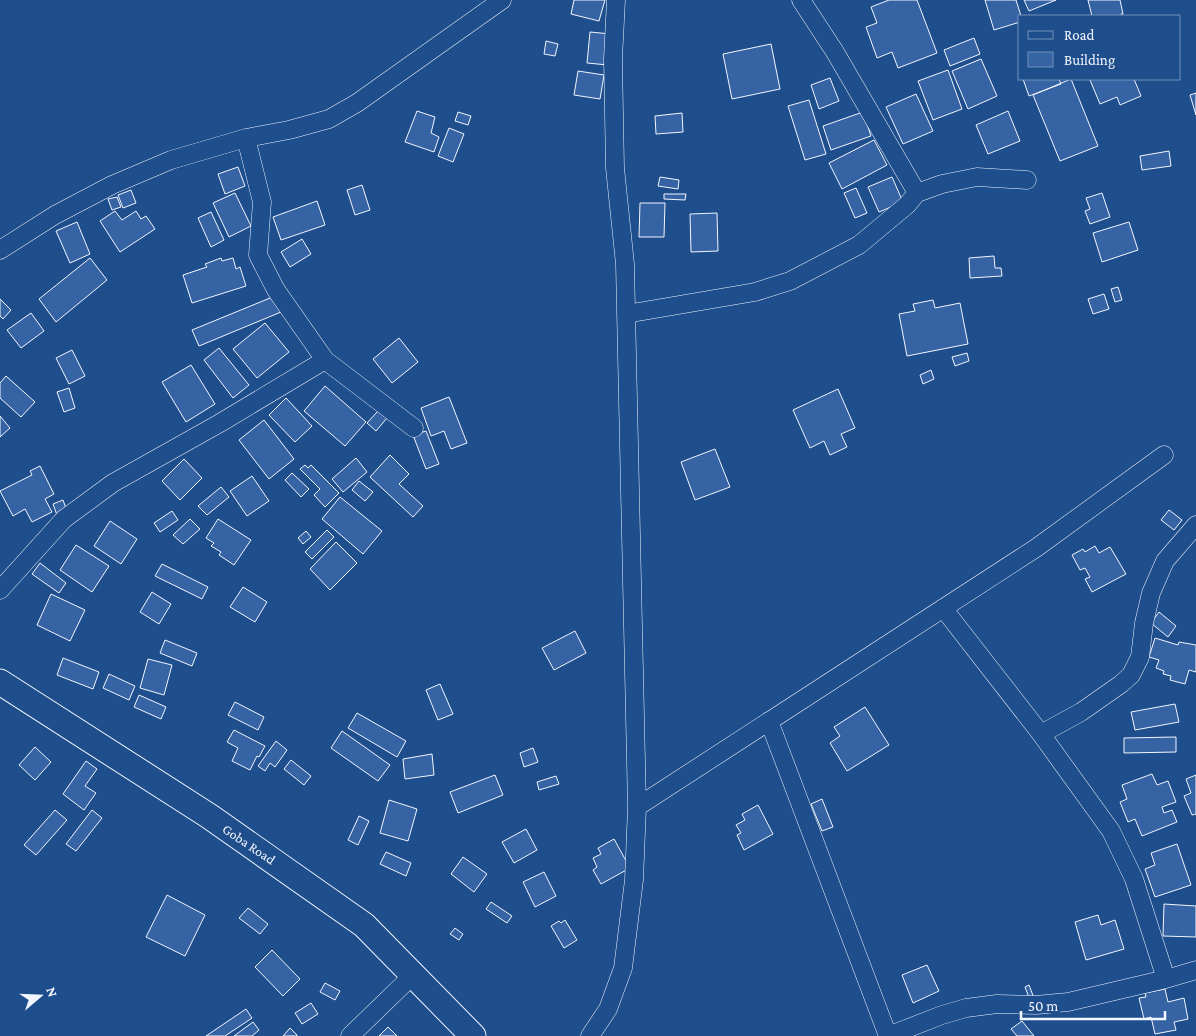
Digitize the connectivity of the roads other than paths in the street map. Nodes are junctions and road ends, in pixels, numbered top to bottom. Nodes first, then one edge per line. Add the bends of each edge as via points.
1 (502, 0) edge
2 (616, 0) edge
3 (801, 0) edge
4 (246, 138) junction
5 (1027, 180) dead end
6 (917, 193) junction
7 (0, 250) edge
8 (626, 314) junction
9 (325, 360) junction
10 (414, 428) dead end
11 (1164, 455) dead end
12 (1196, 525) edge
13 (0, 590) edge
14 (943, 608) junction
15 (0, 682) edge
16 (769, 721) junction
17 (1041, 734) junction
18 (637, 806) junction
19 (1196, 970) edge
20 (413, 975) junction
21 (1166, 979) junction
22 (350, 1036) edge
23 (473, 1036) edge
24 (590, 1036) edge
25 (888, 1036) edge

1 - 4 street via 357,103 329,119
2 - 8 street via 612,59 614,168
3 - 6 street
4 - 7 street via 187,154 112,185 55,215
4 - 9 street via 262,202 258,255 276,290
5 - 6 street via 977,178 942,184
6 - 8 street via 859,245 790,281 755,292
8 - 18 street
9 - 10 street
9 - 13 street via 113,483 64,519
11 - 14 street via 1036,548
12 - 17 street via 1165,562 1151,593 1140,657 1131,676 1081,712
14 - 16 street
14 - 17 street
15 - 20 main road, Goba Road via 209,816 303,881 364,925
16 - 18 street
16 - 25 street
17 - 21 street via 1111,831 1134,879
18 - 24 street via 634,880 623,968 608,1009
19 - 21 street
20 - 22 street
20 - 23 main road, Goba Road
21 - 25 street via 1068,1002 966,1008

